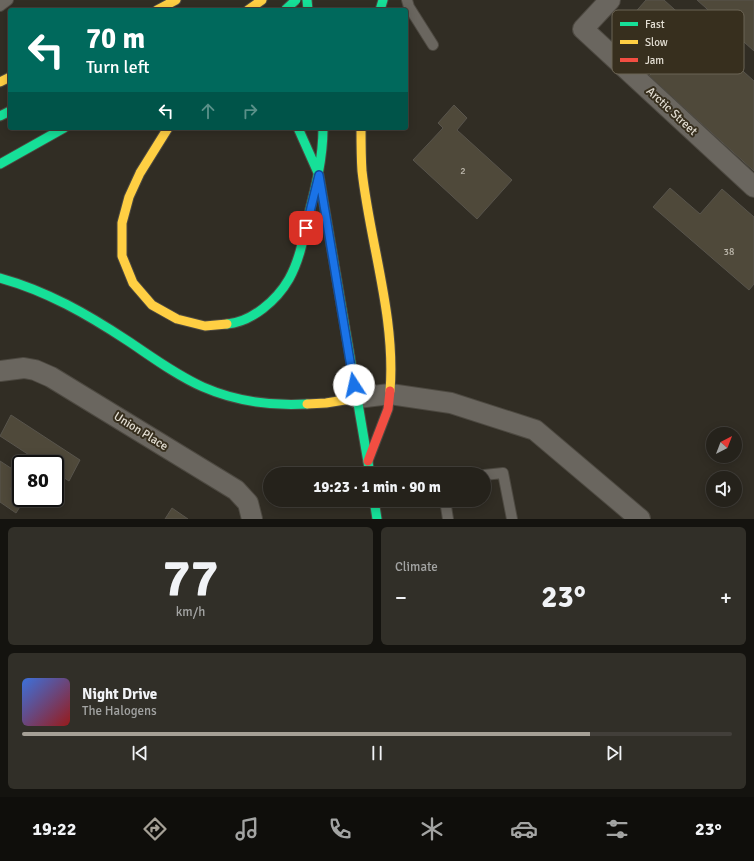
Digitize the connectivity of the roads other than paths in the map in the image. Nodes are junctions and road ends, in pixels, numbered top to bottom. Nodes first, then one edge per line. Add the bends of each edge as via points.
1 (8, 0) edge
2 (176, 0) edge
3 (185, 0) edge
4 (296, 0) edge
5 (406, 0) edge
6 (610, 0) edge
7 (266, 1) edge
8 (0, 6) edge
9 (161, 8) edge
10 (173, 8) edge
11 (252, 8) edge
12 (287, 8) edge
13 (433, 45) dead end
14 (612, 56) edge
15 (632, 74) edge
16 (60, 130) edge
17 (167, 130) edge
18 (299, 130) edge
19 (323, 130) edge
20 (361, 130) edge
21 (0, 164) edge
22 (319, 175) junction
23 (754, 187) edge
24 (0, 278) edge
25 (6, 370) edge
26 (390, 394) junction
27 (357, 398) junction
28 (368, 461) junction
29 (369, 467) edge
30 (491, 474) edge
31 (375, 507) edge
32 (446, 507) edge
33 (252, 518) edge
34 (378, 519) edge
35 (448, 519) edge
36 (512, 519) edge
37 (640, 519) edge

1 - 8 lane
2 - 9 highway
3 - 10 highway
4 - 12 highway, bridge
5 - 13 lane
6 - 14 street, Arctic Street via 583,29
7 - 11 highway
15 - 23 street, Arctic Street
16 - 21 highway
17 - 22 highway via 131,193 122,224 124,262 136,287 158,309 170,317 195,326 241,321 255,314 275,298 288,281 296,264
18 - 22 highway
19 - 22 highway
20 - 26 highway via 362,170 386,309
22 - 27 highway
24 - 27 highway via 21,283 63,301 209,390 238,399 290,405
25 - 33 street, Union Place via 24,368 51,377 236,490 248,503
26 - 27 street
26 - 28 highway via 388,409
26 - 37 street via 452,403 535,430
27 - 28 highway
28 - 29 highway
30 - 36 lane via 503,473
31 - 34 highway
32 - 35 lane

